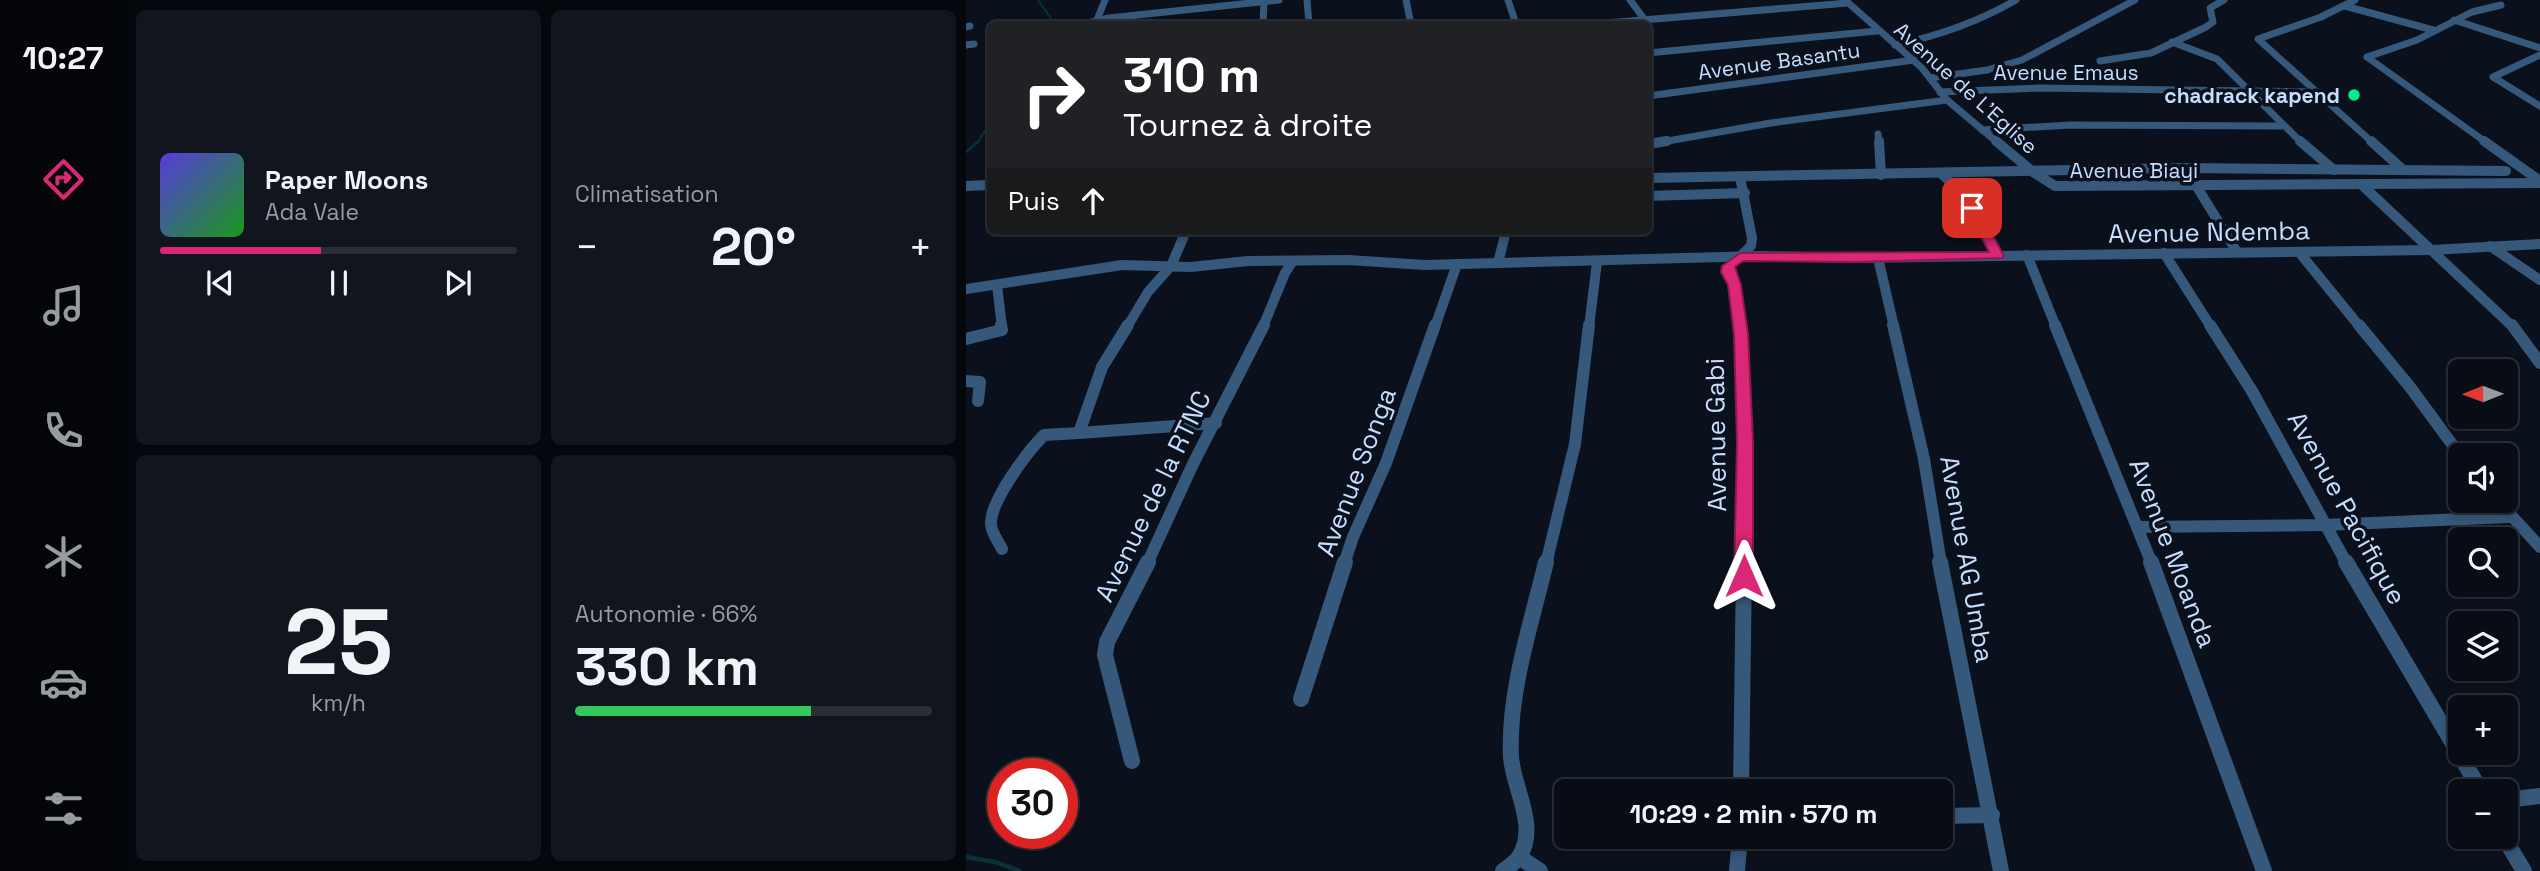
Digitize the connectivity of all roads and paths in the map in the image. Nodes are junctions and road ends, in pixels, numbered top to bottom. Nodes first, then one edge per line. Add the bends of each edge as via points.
1 (1105, 0) edge
2 (1279, 0) edge
3 (1307, 0) edge
4 (1406, 0) edge
5 (1508, 0) edge
6 (1630, 0) edge
7 (2016, 0) edge
8 (2135, 0) edge
9 (2224, 0) edge
10 (2355, 0) edge
11 (1847, 1) edge
12 (1160, 2) dead end
13 (1233, 2) edge
14 (1264, 2) edge
15 (2501, 5) dead end
16 (1733, 6) dead end
17 (2345, 6) junction
18 (1739, 12) junction
19 (1158, 13) junction
20 (1097, 20) junction
21 (1645, 20) junction
22 (2454, 20) junction
23 (1090, 21) edge
24 (1124, 21) edge
25 (1263, 21) edge
26 (1309, 21) edge
27 (1410, 21) edge
28 (1515, 21) edge
29 (1632, 21) edge
30 (2433, 30) junction
31 (1877, 32) junction
32 (2172, 42) junction
33 (1895, 45) junction
34 (2540, 48) edge
35 (1652, 53) edge
36 (2540, 55) edge
37 (1914, 60) junction
38 (2100, 61) dead end
39 (1930, 78) junction
40 (2247, 90) junction
41 (1940, 92) junction
42 (2318, 92) junction
43 (1652, 95) edge
44 (1947, 100) junction
45 (2540, 106) edge
46 (2282, 126) junction
47 (1982, 130) junction
48 (1878, 134) dead end
49 (1652, 143) edge
50 (2400, 167) junction
51 (2332, 168) junction
52 (2506, 171) dead end
53 (2033, 173) junction
54 (1942, 174) junction
55 (1881, 175) junction
56 (1740, 177) junction
57 (1652, 178) edge
58 (2540, 182) edge
59 (2419, 184) junction
60 (987, 185) edge
61 (2357, 185) junction
62 (966, 186) edge
63 (2197, 187) junction
64 (1745, 193) junction
65 (1652, 196) edge
66 (1184, 235) edge
67 (1505, 235) edge
68 (2540, 244) edge
69 (2490, 246) junction
70 (2431, 250) junction
71 (2237, 252) junction
72 (2299, 252) junction
73 (2164, 253) junction
74 (2027, 255) junction
75 (1998, 256) junction
76 (1740, 257) junction
77 (1878, 258) junction
78 (1293, 261) junction
79 (1498, 262) junction
80 (1597, 262) junction
81 (1457, 264) junction
82 (1171, 266) junction
83 (2540, 280) edge
84 (997, 285) junction
85 (966, 289) edge
86 (966, 339) edge
87 (2540, 363) edge
88 (966, 381) edge
89 (978, 401) dead end
90 (1216, 423) junction
91 (1079, 433) junction
92 (2451, 443) edge
93 (2507, 513) edge
94 (2510, 517) junction
95 (2325, 525) junction
96 (2138, 527) junction
97 (2540, 547) edge
98 (1002, 549) dead end
99 (1301, 699) dead end
100 (1132, 761) dead end
101 (1741, 779) edge
102 (2474, 779) edge
103 (2540, 796) edge
104 (2518, 799) edge
105 (1992, 815) junction
106 (1953, 816) edge
107 (1739, 849) edge
108 (2511, 849) edge
109 (1519, 857) junction
110 (1503, 871) edge
111 (1540, 871) edge
112 (1737, 871) edge
113 (2001, 871) edge
114 (2264, 871) edge
115 (2524, 871) edge

1 - 20 street
2 - 14 street
3 - 26 street
4 - 27 street
5 - 28 street
6 - 21 street
7 - 33 street via 1982,19
8 - 39 street via 2021,60 1990,70
9 - 32 street via 2209,10 2212,24
10 - 17 street
11 - 18 street
11 - 31 street, Avenue de L'Eglise
12 - 19 street
13 - 14 street
13 - 19 street
14 - 25 street
15 - 22 street
16 - 18 street
17 - 30 street
17 - 42 street via 2258,39
18 - 21 street
19 - 24 street
20 - 23 street
20 - 24 street
21 - 29 street
22 - 30 street
22 - 34 street
30 - 58 street via 2367,57
31 - 33 street, Avenue de L'Eglise
31 - 35 street
32 - 38 street via 2151,53
32 - 40 street via 2217,59
33 - 37 street, Avenue de L'Eglise
36 - 45 street via 2493,77
37 - 39 street, Avenue de L'Eglise
37 - 43 street, Avenue Basantu
39 - 41 street, Avenue de L'Eglise
40 - 41 street, Avenue Emaus
40 - 42 street, Avenue Emaus
40 - 46 street
41 - 44 street, Avenue de L'Eglise
42 - 50 street
44 - 47 street, Avenue de L'Eglise
44 - 49 street
46 - 47 street via 2071,125
46 - 51 street
47 - 53 street, Avenue de L'Eglise
48 - 55 street
50 - 51 street
50 - 52 street
50 - 59 street
51 - 53 street
51 - 61 street
53 - 54 street, Avenue Biayi
53 - 63 street, Avenue Biayi via 2066,188
54 - 55 street, Avenue Biayi
54 - 75 street via 1963,195
55 - 56 street, Avenue Biayi
56 - 57 street, Avenue Biayi
56 - 64 street, Avenue Gabi
58 - 59 street, Avenue Biayi
59 - 61 street, Avenue Biayi
60 - 62 street
61 - 63 street, Avenue Biayi
61 - 70 street
63 - 71 street
64 - 65 street
64 - 76 street, Avenue Gabi via 1752,238
66 - 82 street
67 - 79 street
68 - 69 street, Avenue Ndemba
69 - 70 street, Avenue Ndemba
69 - 83 street
70 - 72 street, Avenue Ndemba
70 - 87 street via 2511,324
71 - 72 street, Avenue Ndemba
71 - 73 street, Avenue Ndemba
72 - 92 street
73 - 74 street, Avenue Ndemba
73 - 95 street, Avenue Pacifique via 2252,391
74 - 75 street, Avenue Ndemba
74 - 96 street, Avenue Moanda
75 - 77 street, Avenue Ndemba
76 - 77 street, Avenue Ndemba
76 - 80 street, Avenue Ndemba
76 - 101 street, Avenue Gabi via 1727,269 1735,285 1741,334 1745,442
77 - 105 street, Avenue AG Umba via 1924,459 1942,572
78 - 81 street, Avenue Ndemba
78 - 82 street, Avenue Ndemba
78 - 90 street, Avenue de la RTNC
79 - 80 street, Avenue Ndemba
79 - 81 street, Avenue Ndemba
80 - 109 street via 1575,444 1513,709 1511,759 1526,825
81 - 99 street, Avenue Songa via 1385,464 1353,537
82 - 84 street, Avenue Ndemba via 1122,265
82 - 91 street via 1148,292 1102,367
84 - 85 street, Avenue Ndemba
84 - 86 street via 1002,330
88 - 89 street via 981,382
90 - 91 street
90 - 100 street, Avenue de la RTNC via 1105,649
91 - 98 street via 1044,435 1026,456 992,513 991,525
93 - 94 street
94 - 95 street
94 - 97 street
95 - 96 street
95 - 102 street, Avenue Pacifique
96 - 114 street, Avenue Moanda
103 - 104 street
105 - 106 street
105 - 113 street, Avenue AG Umba
107 - 112 street
108 - 115 street
109 - 110 street
109 - 111 street

